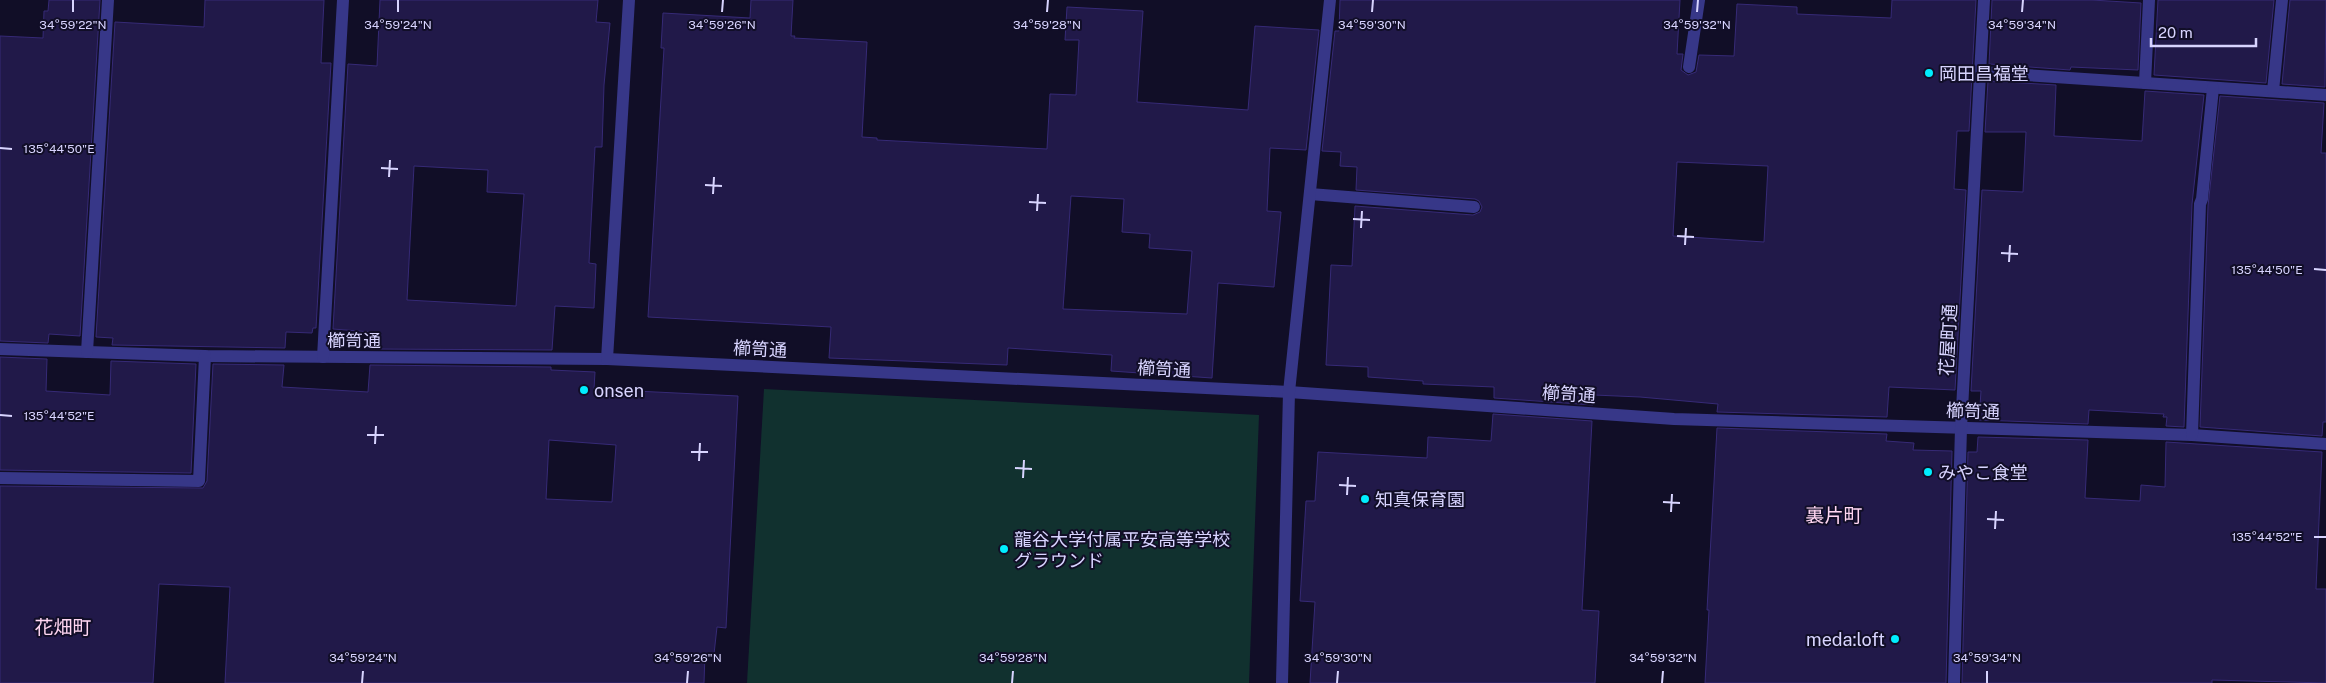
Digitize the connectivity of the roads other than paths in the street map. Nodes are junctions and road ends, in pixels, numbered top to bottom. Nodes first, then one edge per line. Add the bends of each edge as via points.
1 (108, 0) edge
2 (343, 0) edge
3 (629, 0) edge
4 (1330, 0) edge
5 (1699, 0) edge
6 (1984, 0) edge
7 (2149, 0) edge
8 (2282, 0) edge
9 (1689, 68) dead end
10 (1980, 72) junction
11 (2145, 83) junction
12 (2213, 88) junction
13 (2273, 91) junction
14 (2326, 95) edge
15 (1310, 194) junction
16 (1474, 207) dead end
17 (0, 348) edge
18 (87, 352) junction
19 (205, 356) junction
20 (323, 357) junction
21 (607, 359) junction
22 (1289, 392) junction
23 (1961, 428) junction
24 (2192, 434) junction
25 (2326, 444) edge
26 (0, 478) edge
27 (1282, 683) edge
28 (1954, 683) edge

1 - 18 street
2 - 20 street
3 - 21 street
4 - 15 street
5 - 9 street
6 - 10 street, 花屋町通
7 - 11 street
8 - 13 street
10 - 11 street
10 - 23 street, 花屋町通
11 - 12 street
12 - 13 street
12 - 24 street via 2200,204
13 - 14 street
15 - 16 street
15 - 22 street
17 - 18 street, 櫛笥通
18 - 19 street, 櫛笥通
19 - 20 street, 櫛笥通
19 - 26 street via 199,481
20 - 21 street, 櫛笥通
21 - 22 street, 櫛笥通
22 - 23 street, 櫛笥通 via 1674,419
22 - 27 street
23 - 24 street, 櫛笥通
23 - 28 street, 花屋町通
24 - 25 street, 櫛笥通

